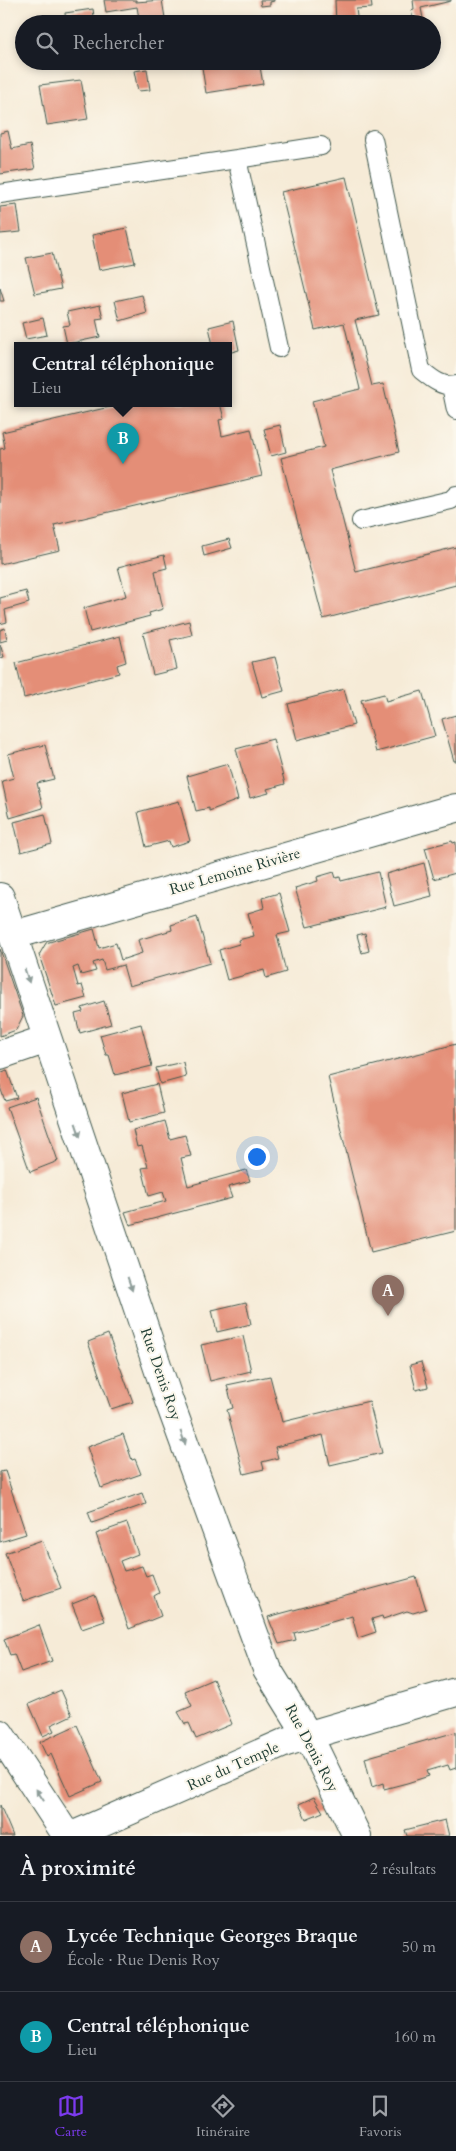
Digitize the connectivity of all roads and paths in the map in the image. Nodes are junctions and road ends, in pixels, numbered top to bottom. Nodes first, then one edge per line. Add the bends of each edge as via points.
1 (373, 139) dead end
2 (321, 146) dead end
3 (236, 159) junction
4 (0, 194) edge
5 (279, 348) dead end
6 (453, 385) edge
7 (456, 410) edge
8 (456, 495) edge
9 (361, 521) dead end
10 (456, 808) edge
11 (0, 897) edge
12 (14, 934) junction
13 (47, 1038) junction
14 (0, 1055) edge
15 (456, 1692) edge
16 (0, 1734) edge
17 (309, 1737) junction
18 (67, 1836) edge
19 (72, 1836) edge
20 (357, 1836) edge

1 - 6 lane via 421,370 435,382
2 - 3 lane
3 - 4 lane
3 - 5 lane
6 - 7 lane
8 - 9 lane via 451,500
10 - 12 street, Rue Lemoine Rivière
11 - 12 street, Rue Denis Roy
12 -> 13 street, Rue Denis Roy
13 - 14 street
13 -> 17 street, Rue Denis Roy via 169,1401 267,1669
15 - 17 street, Rue du Temple
18 -> 16 street
17 - 19 street, Rue du Temple via 286,1742
17 - 20 street, Rue Denis Roy

